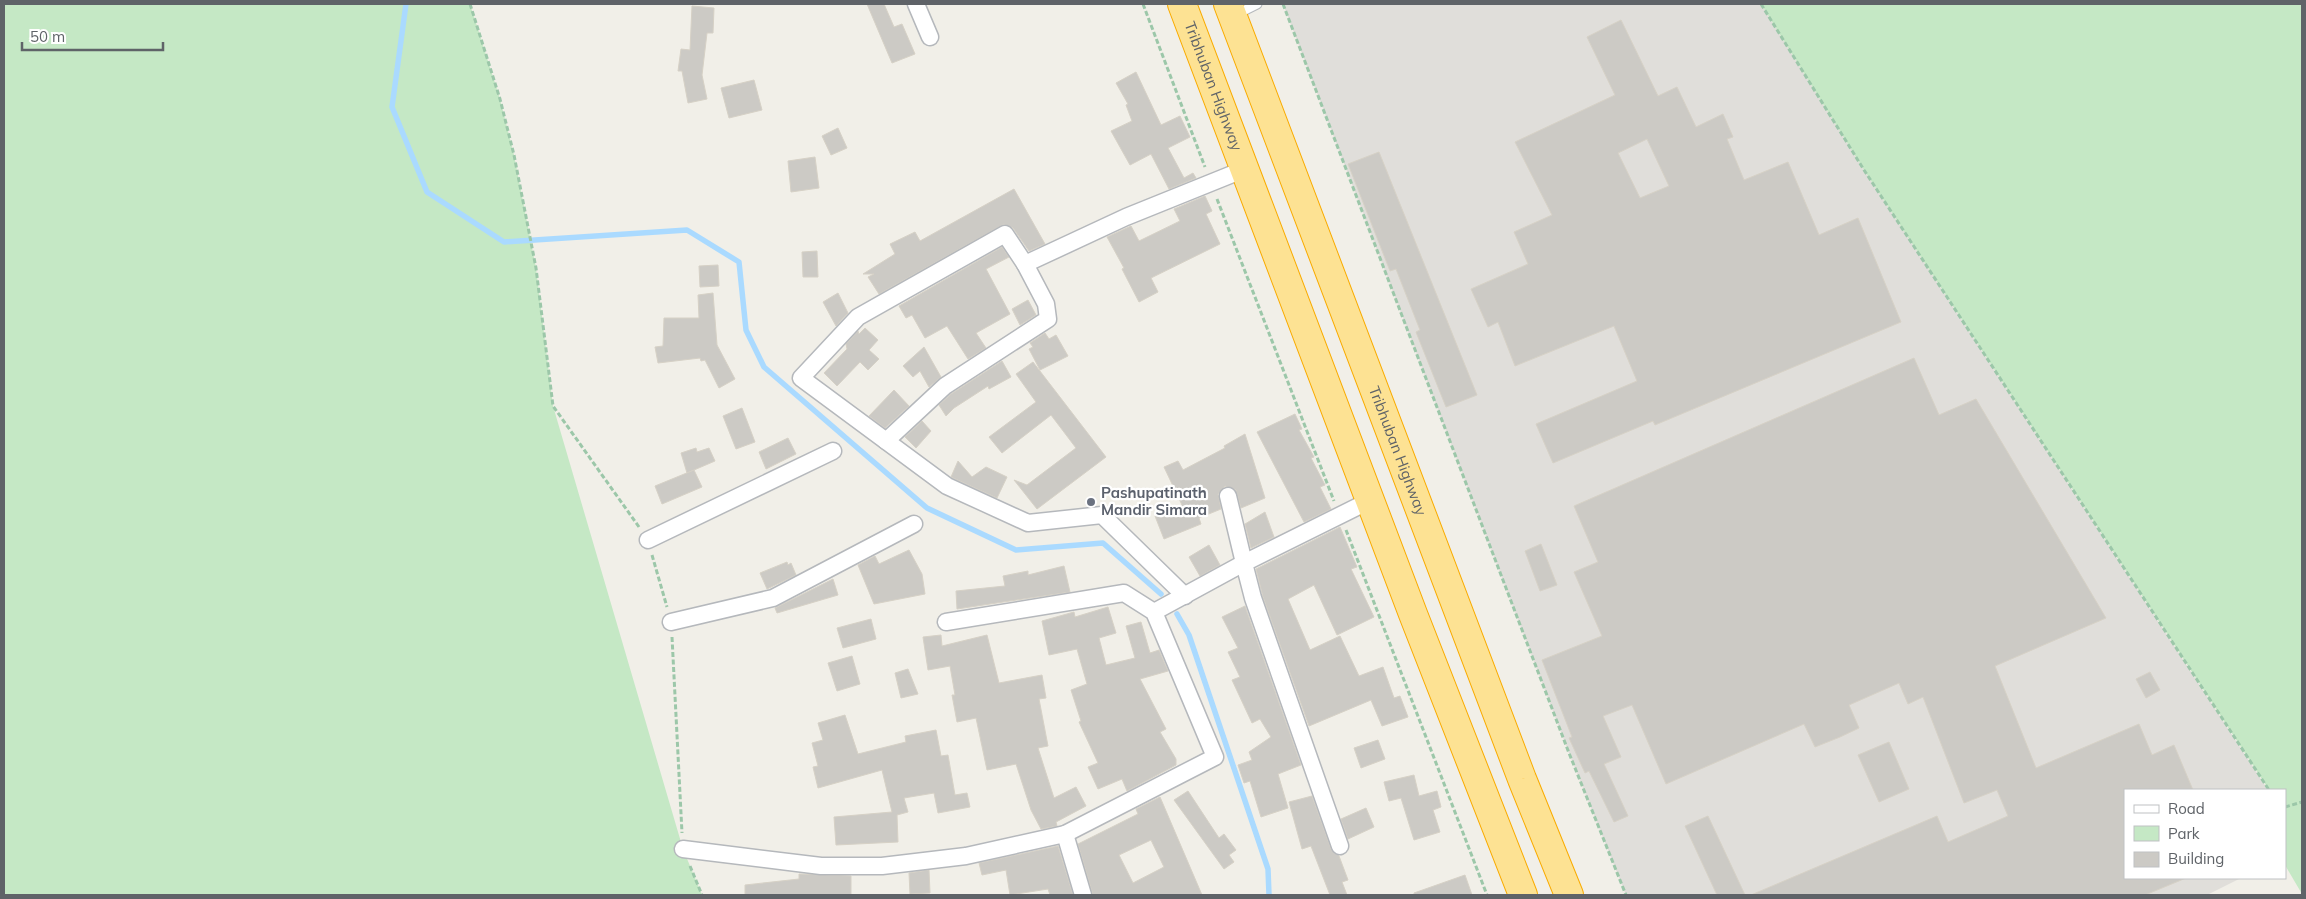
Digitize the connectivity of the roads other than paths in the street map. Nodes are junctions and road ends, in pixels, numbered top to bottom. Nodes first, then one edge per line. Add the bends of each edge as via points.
1 (916, 4) edge
2 (1182, 4) edge
3 (1257, 4) edge
4 (1231, 10) edge
5 (930, 37) dead end
6 (1245, 169) junction
7 (1025, 264) junction
8 (886, 441) junction
9 (833, 451) dead end
10 (1228, 496) dead end
11 (1371, 500) junction
12 (914, 524) dead end
13 (648, 540) road end
14 (1244, 563) junction
15 (1185, 596) junction
16 (1154, 612) junction
17 (671, 622) road end
18 (946, 622) dead end
19 (1065, 834) junction
20 (1340, 846) dead end
21 (683, 850) road end
22 (1083, 895) edge
23 (1523, 895) edge
24 (1569, 895) edge

1 - 5 street
2 - 6 highway, Tribhuban Highway
3 - 4 lane
4 - 24 highway, Tribhuban Highway via 1522,779
6 - 7 street via 1126,217
6 - 11 highway, Tribhuban Highway
7 - 8 street via 1046,304 1048,319 946,386
7 - 8 street via 1005,234 858,317 801,378
8 - 15 street via 948,486 1028,524 1102,515
9 - 13 street
10 - 14 street
11 - 14 street
11 - 23 highway, Tribhuban Highway
12 - 17 street via 773,598
14 - 15 street
14 - 20 street
15 - 16 street
16 - 18 street via 1124,593
16 - 19 street via 1216,757
19 - 21 street via 966,856 882,866 821,866
19 - 22 street

